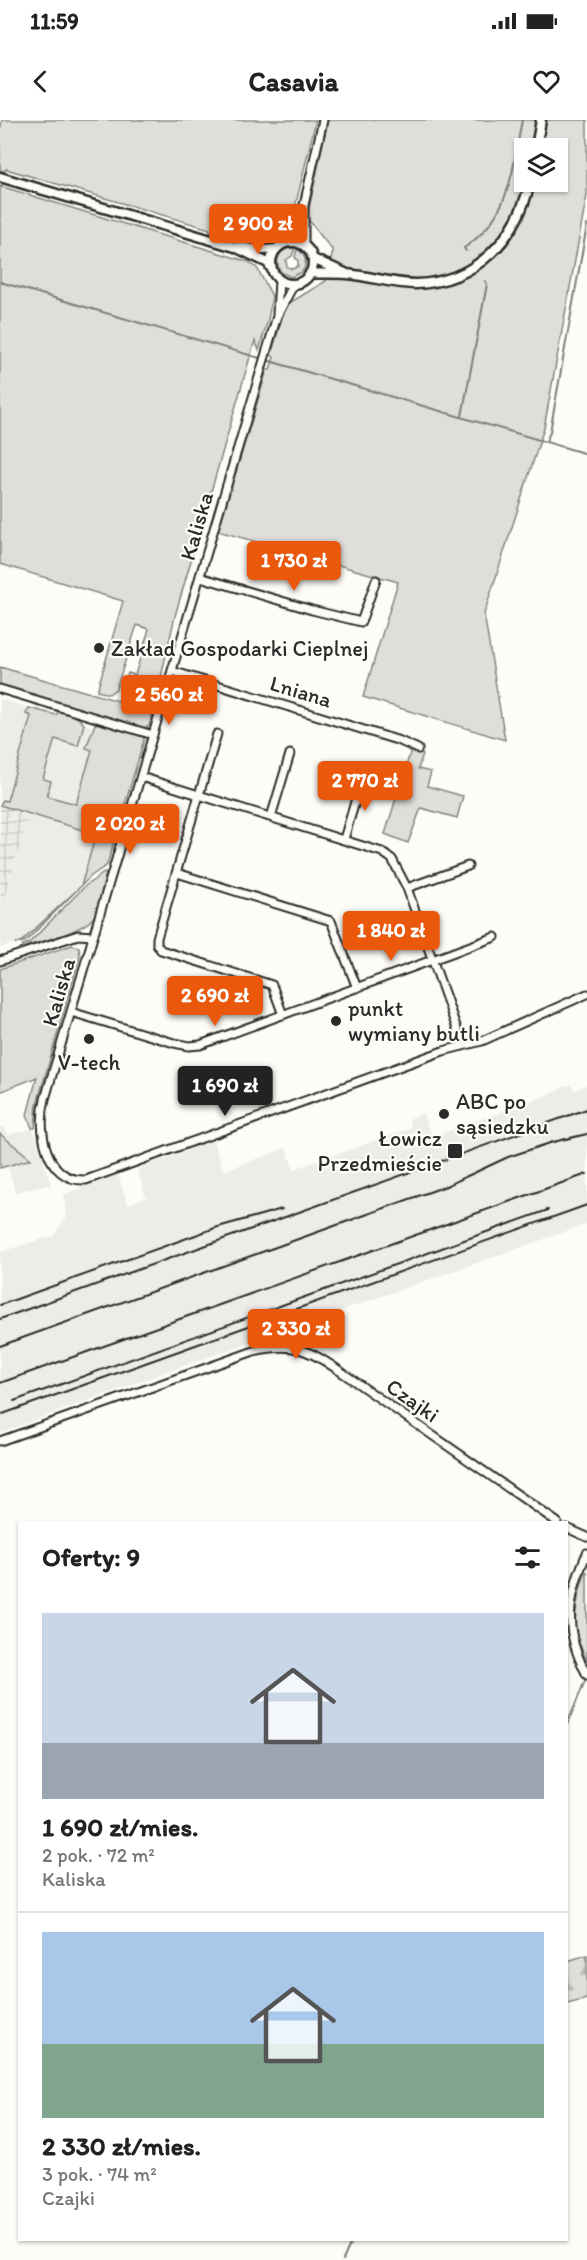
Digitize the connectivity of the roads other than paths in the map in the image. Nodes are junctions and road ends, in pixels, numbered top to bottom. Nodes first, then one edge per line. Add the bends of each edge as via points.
1 (323, 120) edge
2 (541, 120) edge
3 (538, 138) edge
4 (0, 177) edge
5 (527, 192) edge
6 (304, 205) junction
7 (288, 242) junction
8 (304, 245) junction
9 (235, 247) junction
10 (276, 249) junction
11 (313, 259) junction
12 (271, 268) junction
13 (310, 273) junction
14 (346, 274) junction
15 (279, 279) junction
16 (294, 284) junction
17 (277, 316) junction
18 (200, 577) junction
19 (376, 580) dead end
20 (172, 671) junction
21 (0, 689) edge
22 (218, 734) dead end
23 (153, 735) junction
24 (418, 749) dead end
25 (290, 754) dead end
26 (141, 777) junction
27 (362, 778) dead end
28 (199, 795) junction
29 (271, 817) junction
30 (344, 839) junction
31 (468, 866) dead end
32 (177, 873) junction
33 (407, 888) junction
34 (93, 936) junction
35 (495, 937) dead end
36 (433, 960) junction
37 (0, 961) edge
38 (357, 988) junction
39 (587, 994) edge
40 (71, 1012) junction
41 (283, 1015) junction
42 (463, 1046) junction
43 (0, 1441) edge
44 (556, 1521) edge
45 (568, 1528) edge
46 (587, 1537) edge
47 (587, 1553) edge
48 (587, 1675) edge

1 - 6 street
2 - 3 street
4 - 9 street
5 - 14 street via 509,234 492,253 466,271 445,280 415,284
6 - 7 street
6 - 8 street
7 - 8 street
7 - 10 street
8 - 11 street
9 - 10 street
9 - 12 street
10 - 12 street via 270,260
11 - 13 street
11 - 14 street
12 - 15 street
13 - 14 street
13 - 16 street
15 - 16 street
15 - 17 street, Kaliska
16 - 17 street, Kaliska
17 - 18 street, Kaliska
18 - 19 street via 362,622
18 - 20 street, Kaliska
20 - 23 street, Kaliska
20 - 24 street, Lniana
21 - 23 street
22 - 28 street
23 - 26 street, Kaliska
25 - 29 street
26 - 28 street
26 - 34 street, Kaliska
27 - 30 street
28 - 29 street
28 - 32 street
29 - 30 street
30 - 33 street via 389,856
31 - 33 street
32 - 38 street via 331,921
32 - 41 street via 157,945 161,950 272,985
33 - 36 street
34 - 37 street via 78,935
34 - 40 street, Kaliska
35 - 36 street
36 - 38 street
36 - 42 street
38 - 41 street
39 - 42 street, Kaliska via 489,1039
40 - 41 street via 189,1046
40 - 42 street, Kaliska via 41,1123 46,1148 58,1169 79,1180
43 - 44 street, Czajki via 254,1351 296,1347 340,1371
45 - 46 street
47 - 48 street via 569,1621 576,1653

